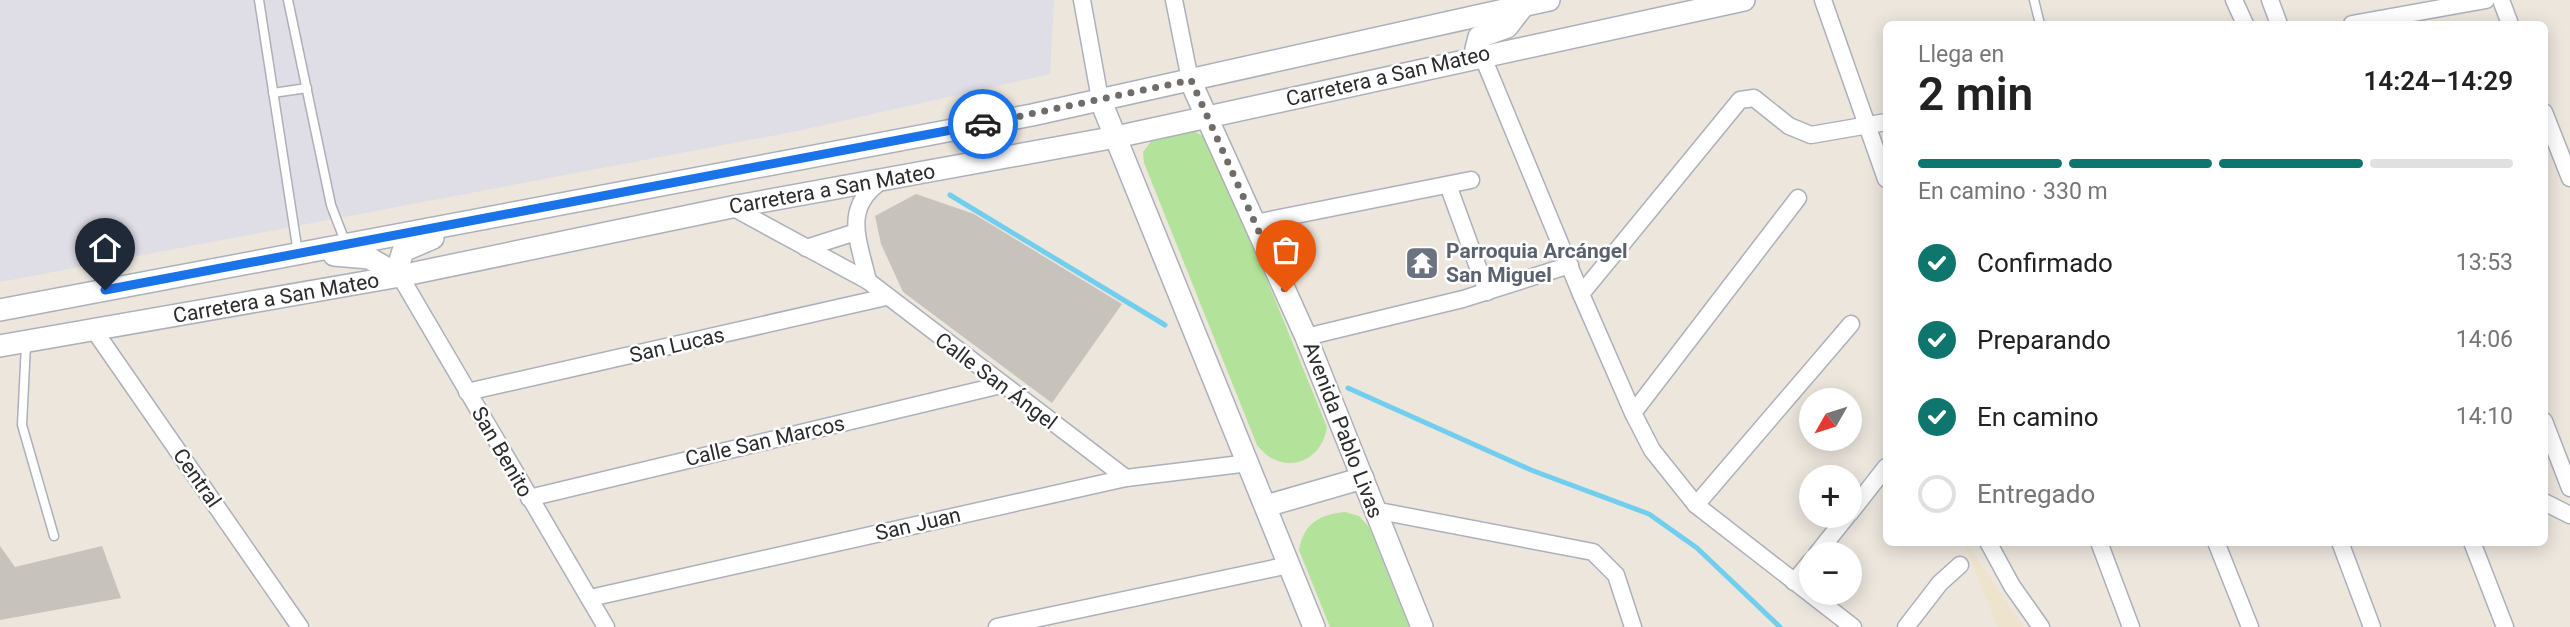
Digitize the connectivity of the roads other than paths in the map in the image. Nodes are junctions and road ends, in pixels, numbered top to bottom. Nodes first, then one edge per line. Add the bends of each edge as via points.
1 (259, 0) edge
2 (288, 0) edge
3 (1082, 0) edge
4 (1174, 0) edge
5 (1549, 0) edge
6 (1744, 0) edge
7 (1823, 0) edge
8 (2034, 0) edge
9 (2234, 0) edge
10 (2270, 0) edge
11 (2486, 0) edge
12 (2501, 0) edge
13 (1524, 5) junction
14 (2039, 21) edge
15 (2244, 21) edge
16 (2278, 21) edge
17 (2392, 21) edge
18 (2509, 21) edge
19 (1482, 55) junction
20 (1191, 80) junction
21 (307, 88) junction
22 (274, 93) junction
23 (1100, 99) junction
24 (1206, 117) junction
25 (2548, 122) edge
26 (1883, 123) edge
27 (1866, 127) junction
28 (1116, 137) junction
29 (1883, 171) edge
30 (886, 178) junction
31 (2570, 178) edge
32 (1471, 180) dead end
33 (1448, 185) junction
34 (1798, 198) dead end
35 (732, 207) junction
36 (484, 219) junction
37 (1255, 223) junction
38 (856, 232) junction
39 (346, 244) junction
40 (806, 248) junction
41 (298, 253) junction
42 (237, 264) junction
43 (1570, 265) junction
44 (400, 276) junction
45 (868, 281) junction
46 (1486, 292) junction
47 (1581, 294) junction
48 (886, 298) junction
49 (0, 310) edge
50 (1851, 324) dead end
51 (94, 330) junction
52 (1306, 337) junction
53 (27, 341) junction
54 (0, 346) edge
55 (1001, 385) junction
56 (467, 392) junction
57 (1633, 413) junction
58 (2548, 431) edge
59 (1249, 463) junction
60 (1883, 471) edge
61 (1126, 478) junction
62 (1363, 478) junction
63 (2570, 488) edge
64 (1862, 497) edge
65 (529, 498) junction
66 (2548, 504) edge
67 (1696, 505) junction
68 (1266, 506) junction
69 (1374, 510) junction
70 (2570, 515) edge
71 (1838, 528) edge
72 (54, 536) dead end
73 (1826, 542) edge
74 (1990, 546) edge
75 (2101, 546) edge
76 (2218, 546) edge
77 (2342, 546) edge
78 (2474, 546) edge
79 (1289, 565) junction
80 (1960, 565) dead end
81 (1799, 576) edge
82 (1794, 582) junction
83 (590, 598) junction
84 (300, 627) edge
85 (606, 627) edge
86 (997, 627) edge
87 (1314, 627) edge
88 (1422, 627) edge
89 (1633, 627) edge
90 (1853, 627) edge
91 (1906, 627) edge
92 (2041, 627) edge
93 (2131, 627) edge
94 (2249, 627) edge
95 (2372, 627) edge
96 (2505, 627) edge

1 - 22 lane
2 - 21 lane
3 - 23 street
4 - 20 street, Avenida Pablo Livas
5 - 13 main road, Carretera a San Mateo
6 - 19 main road, Carretera a San Mateo
7 - 27 street
8 - 14 lane
9 - 15 street
10 - 16 street
11 - 17 street
12 - 18 street
13 - 19 main road via 1507,27 1479,37 1476,50
13 - 20 main road, Carretera a San Mateo
19 - 24 main road, Carretera a San Mateo
19 - 43 street
20 - 23 main road, Carretera a San Mateo
20 - 24 main road, Avenida Pablo Livas
21 - 22 lane
21 - 39 lane via 331,205
22 - 41 lane
23 - 28 main road
23 - 36 main road, Carretera a San Mateo
24 - 28 main road, Carretera a San Mateo
24 - 37 main road, Avenida Pablo Livas
25 - 31 street
26 - 27 street
27 - 29 street
27 - 47 street via 1800,133 1754,98 1740,100
28 - 30 main road, Carretera a San Mateo
28 - 59 main road
30 - 35 main road, Carretera a San Mateo
30 - 38 street via 858,202
32 - 33 street
33 - 37 street
33 - 46 street
34 - 57 street
35 - 40 street, Calle San Ángel
35 - 44 main road, Carretera a San Mateo
36 - 39 main road, Carretera a San Mateo
36 - 44 main road via 407,249 400,257
37 - 52 main road, Avenida Pablo Livas
38 - 40 street
38 - 45 street
39 - 41 main road, Carretera a San Mateo
40 - 45 street, Calle San Ángel
41 - 42 main road, Carretera a San Mateo
42 - 44 main road via 260,266 351,255 383,264
42 - 49 main road, Carretera a San Mateo
43 - 46 street
43 - 47 street
44 - 51 main road, Carretera a San Mateo
44 - 56 street, San Benito
45 - 48 street, Calle San Ángel
46 - 52 street
47 - 57 street
48 - 55 street, Calle San Ángel
48 - 56 street, San Lucas
50 - 67 street
51 - 53 main road, Carretera a San Mateo
51 - 84 street, Central
52 - 62 main road, Avenida Pablo Livas
53 - 54 main road, Carretera a San Mateo
53 - 72 lane via 22,425
55 - 61 street, Calle San Ángel
55 - 65 street, Calle San Marcos
56 - 65 street, San Benito
57 - 67 street via 1652,450
58 - 63 street
59 - 61 street, San Juan
59 - 68 main road
60 - 64 street
61 - 83 street, San Juan
62 - 68 main road
62 - 69 main road, Avenida Pablo Livas
65 - 83 street, San Benito
66 - 70 street
67 - 82 street
68 - 79 main road
69 - 88 main road, Avenida Pablo Livas
69 - 89 street via 1585,549 1601,557 1616,575
71 - 73 street
74 - 92 street
75 - 93 street
76 - 94 street
77 - 95 street
78 - 96 street
79 - 86 street
79 - 87 main road
80 - 91 street
81 - 82 street
82 - 90 street
83 - 85 street, San Benito

